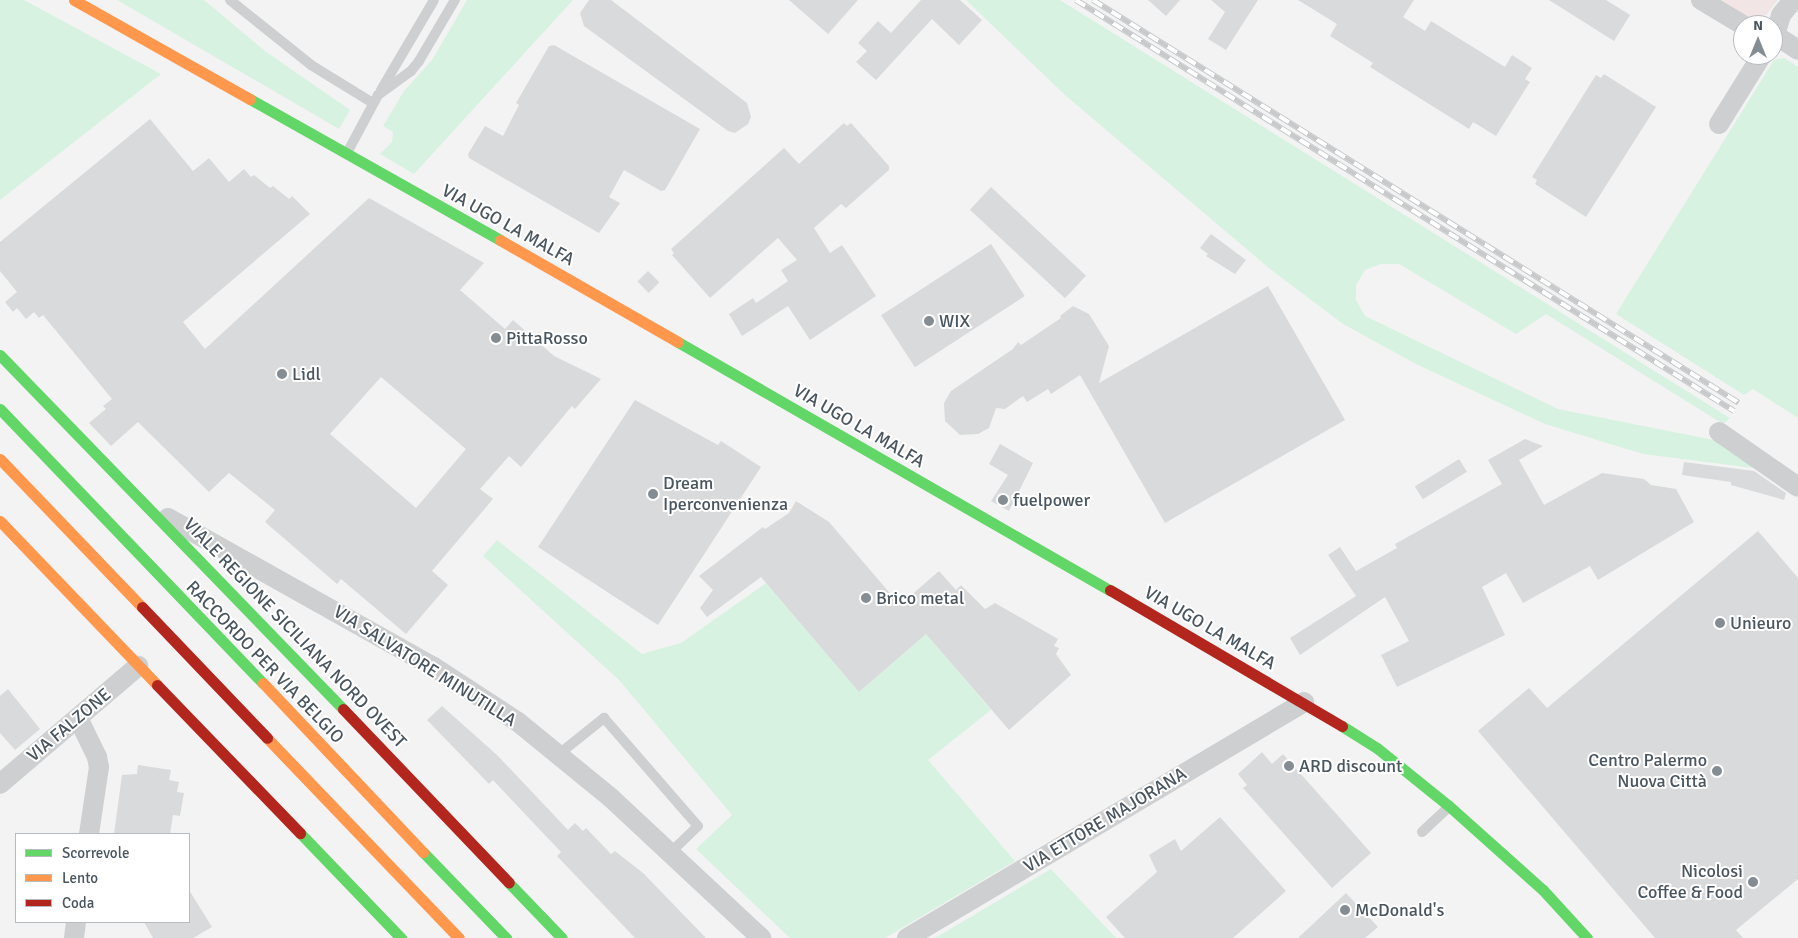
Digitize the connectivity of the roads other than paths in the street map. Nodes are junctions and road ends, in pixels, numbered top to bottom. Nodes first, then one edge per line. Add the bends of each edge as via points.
1 (74, 0) edge
2 (230, 0) edge
3 (434, 0) edge
4 (455, 0) edge
5 (1701, 0) edge
6 (1792, 0) edge
7 (1781, 15) edge
8 (1733, 20) edge
9 (1783, 41) edge
10 (1798, 50) edge
11 (1756, 65) edge
12 (375, 99) junction
13 (1719, 124) dead end
14 (347, 154) junction
15 (0, 355) edge
16 (0, 409) edge
17 (1719, 432) dead end
18 (0, 459) edge
19 (1798, 486) edge
20 (153, 510) junction
21 (0, 521) edge
22 (138, 666) junction
23 (1304, 702) junction
24 (78, 718) junction
25 (559, 754) junction
26 (0, 784) edge
27 (1449, 806) junction
28 (1422, 832) dead end
29 (90, 833) edge
30 (671, 852) junction
31 (76, 923) edge
32 (74, 938) edge
33 (401, 938) edge
34 (459, 938) edge
35 (506, 938) edge
36 (562, 938) edge
37 (762, 938) edge
38 (907, 938) edge
39 (1587, 938) edge

1 - 14 main road, VIA UGO LA MALFA
2 - 12 lane via 311,66
3 - 12 lane
4 - 12 lane via 415,66
5 - 8 street
6 - 7 street
9 - 10 street
11 - 13 street
12 - 14 lane
14 - 23 main road, VIA UGO LA MALFA
15 - 20 main road, VIALE REGIONE SICILIANA NORD OVEST
16 - 35 main road, RACCORDO PER VIA BELGIO
17 - 19 street
18 - 34 main road
20 - 25 street, VIA SALVATORE MINUTILLA via 434,667 518,722
20 - 36 main road, VIALE REGIONE SICILIANA NORD OVEST
21 - 22 main road
22 - 24 street, VIA FALZONE
22 - 33 main road
23 - 27 main road, VIA UGO LA MALFA via 1377,748
23 - 38 street, VIA ETTORE MAJORANA
24 - 26 street, VIA FALZONE
24 - 29 street via 97,757
25 - 30 street, VIA SALVATORE MINUTILLA
25 - 30 lane via 604,718 698,826
27 - 28 lane
27 - 39 main road, VIA UGO LA MALFA via 1536,884
30 - 37 street, VIA SALVATORE MINUTILLA
31 - 32 street

